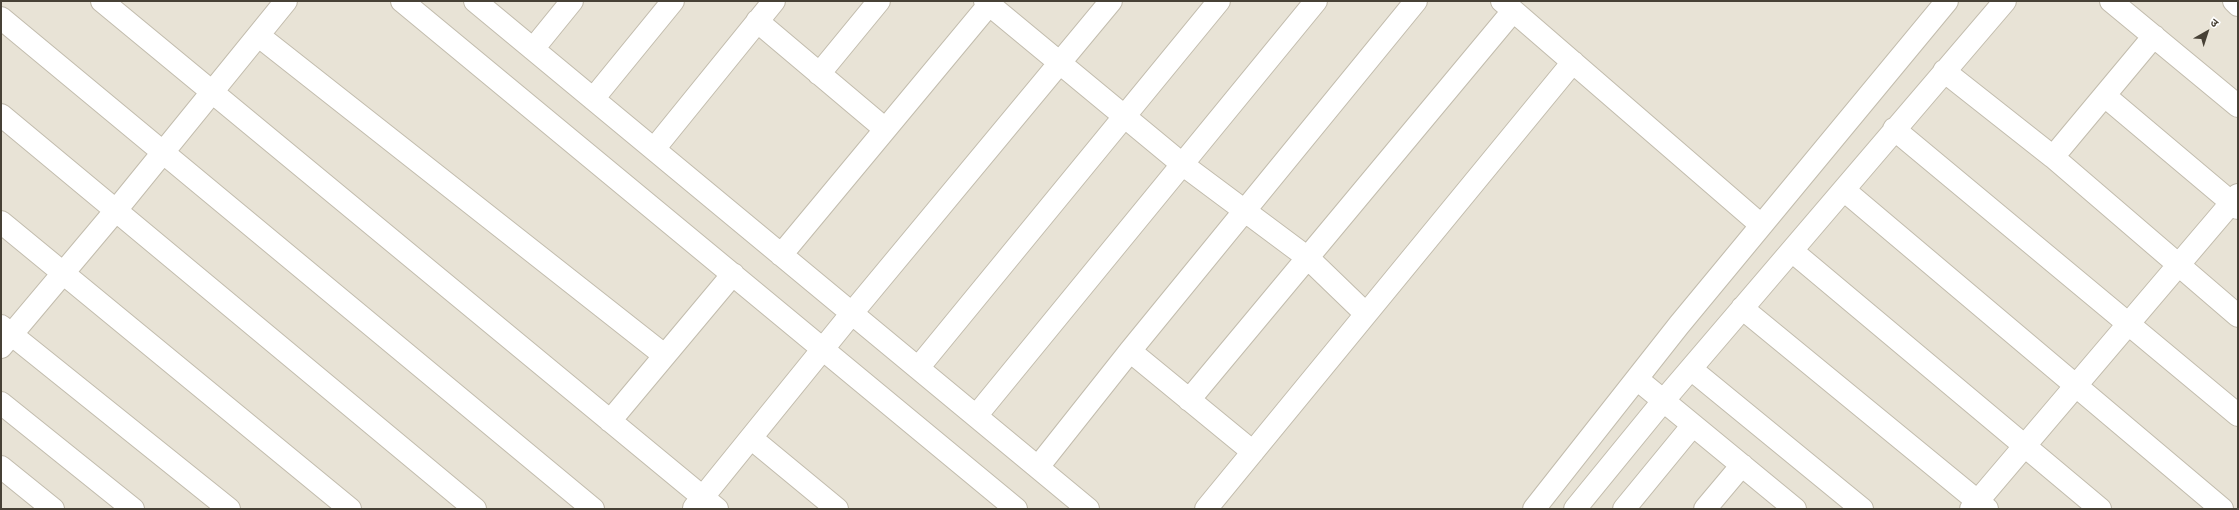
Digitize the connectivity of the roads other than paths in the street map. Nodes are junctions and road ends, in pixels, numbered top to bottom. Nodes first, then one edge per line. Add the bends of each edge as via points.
1 (102, 1) edge
2 (286, 1) edge
3 (402, 1) edge
4 (476, 1) edge
5 (572, 1) edge
6 (673, 1) edge
7 (774, 1) edge
8 (879, 1) edge
9 (1111, 1) edge
10 (1219, 1) edge
11 (1316, 1) edge
12 (1416, 1) edge
13 (1947, 1) edge
14 (2005, 1) edge
15 (2111, 1) edge
16 (2234, 1) edge
17 (989, 2) edge
18 (2238, 4) edge
19 (1508, 6) edge
20 (1, 18) edge
21 (757, 21) junction
22 (259, 36) junction
23 (2154, 36) junction
24 (533, 49) junction
25 (1573, 62) junction
26 (1060, 63) junction
27 (1944, 71) junction
28 (819, 74) junction
29 (212, 92) junction
30 (2105, 96) junction
31 (593, 99) junction
32 (2238, 106) edge
33 (1, 115) edge
34 (1124, 117) junction
35 (1894, 129) junction
36 (885, 130) junction
37 (654, 149) junction
38 (162, 153) junction
39 (2053, 157) junction
40 (1182, 164) junction
41 (1844, 190) junction
42 (2236, 202) edge
43 (117, 210) junction
44 (1245, 212) junction
45 (1, 222) edge
46 (1761, 225) junction
47 (1792, 250) junction
48 (781, 255) junction
49 (1308, 258) junction
50 (2178, 265) junction
51 (64, 273) junction
52 (733, 274) junction
53 (1742, 308) junction
54 (852, 313) junction
55 (1366, 314) junction
56 (2238, 316) edge
57 (2129, 323) junction
58 (4, 336) edge
59 (822, 349) junction
60 (1130, 351) junction
61 (664, 355) junction
62 (918, 368) junction
63 (1691, 369) junction
64 (1637, 379) junction
65 (2076, 385) junction
66 (1189, 400) junction
67 (1664, 400) junction
68 (1, 404) edge
69 (2238, 415) edge
70 (976, 416) junction
71 (610, 421) junction
72 (1693, 425) junction
73 (751, 438) junction
74 (2025, 446) junction
75 (1252, 452) junction
76 (1742, 465) junction
77 (1, 467) edge
78 (1038, 468) junction
79 (704, 505) edge
80 (1979, 507) edge
81 (53, 509) edge
82 (133, 509) edge
83 (229, 509) edge
84 (350, 509) edge
85 (475, 509) edge
86 (593, 509) edge
87 (837, 509) edge
88 (1016, 509) edge
89 (1088, 509) edge
90 (1206, 509) edge
91 (1534, 509) edge
92 (1575, 509) edge
93 (1624, 509) edge
94 (1705, 509) edge
95 (1793, 509) edge
96 (1862, 509) edge
97 (2100, 509) edge
98 (2222, 509) edge

1 - 29 street
2 - 22 street
3 - 52 street
4 - 24 street
5 - 24 street
6 - 31 street
7 - 21 street
8 - 28 street
9 - 26 street
10 - 34 street
11 - 40 street
12 - 44 street
13 - 46 street
14 - 27 street
15 - 23 street
16 - 18 street
17 - 26 street
17 - 36 street
19 - 25 street
19 - 49 street
20 - 38 street
21 - 28 street
21 - 37 street
22 - 29 street
22 - 61 street
23 - 30 street
23 - 32 street
24 - 31 street
25 - 46 street
25 - 55 street
26 - 34 street
26 - 54 street
27 - 35 street
27 - 39 street
28 - 36 street
29 - 38 street
29 - 71 street
30 - 39 street
30 - 42 street
31 - 37 street
33 - 43 street
34 - 40 street
34 - 62 street
35 - 41 street
35 - 57 street
36 - 48 street
37 - 48 street
38 - 43 street
38 - 86 street
39 - 50 street
40 - 44 street
40 - 70 street
41 - 47 street
41 - 65 street
42 - 50 street
43 - 51 street
43 - 85 street
44 - 49 street
44 - 60 street
45 - 51 street
46 - 64 street
47 - 53 street
47 - 74 street
48 - 54 street
49 - 55 street
49 - 66 street
50 - 56 street
50 - 57 street
51 - 58 street
51 - 84 street
52 - 59 street
52 - 61 street
53 - 63 street
53 - 80 street
54 - 59 street
54 - 62 street
55 - 75 street
57 - 65 street
57 - 69 street
58 - 83 street
59 - 73 street
59 - 88 street
60 - 66 street
60 - 78 street
61 - 71 street
62 - 70 street
63 - 67 street
63 - 96 street
64 - 67 street
64 - 91 street
65 - 74 street
65 - 98 street
66 - 75 street
67 - 72 street
67 - 92 street
68 - 82 street
70 - 78 street
71 - 79 street
72 - 76 street
72 - 93 street
73 - 79 street
73 - 87 street
74 - 80 street
74 - 97 street
75 - 90 street
76 - 94 street
76 - 95 street
77 - 81 street
78 - 89 street

